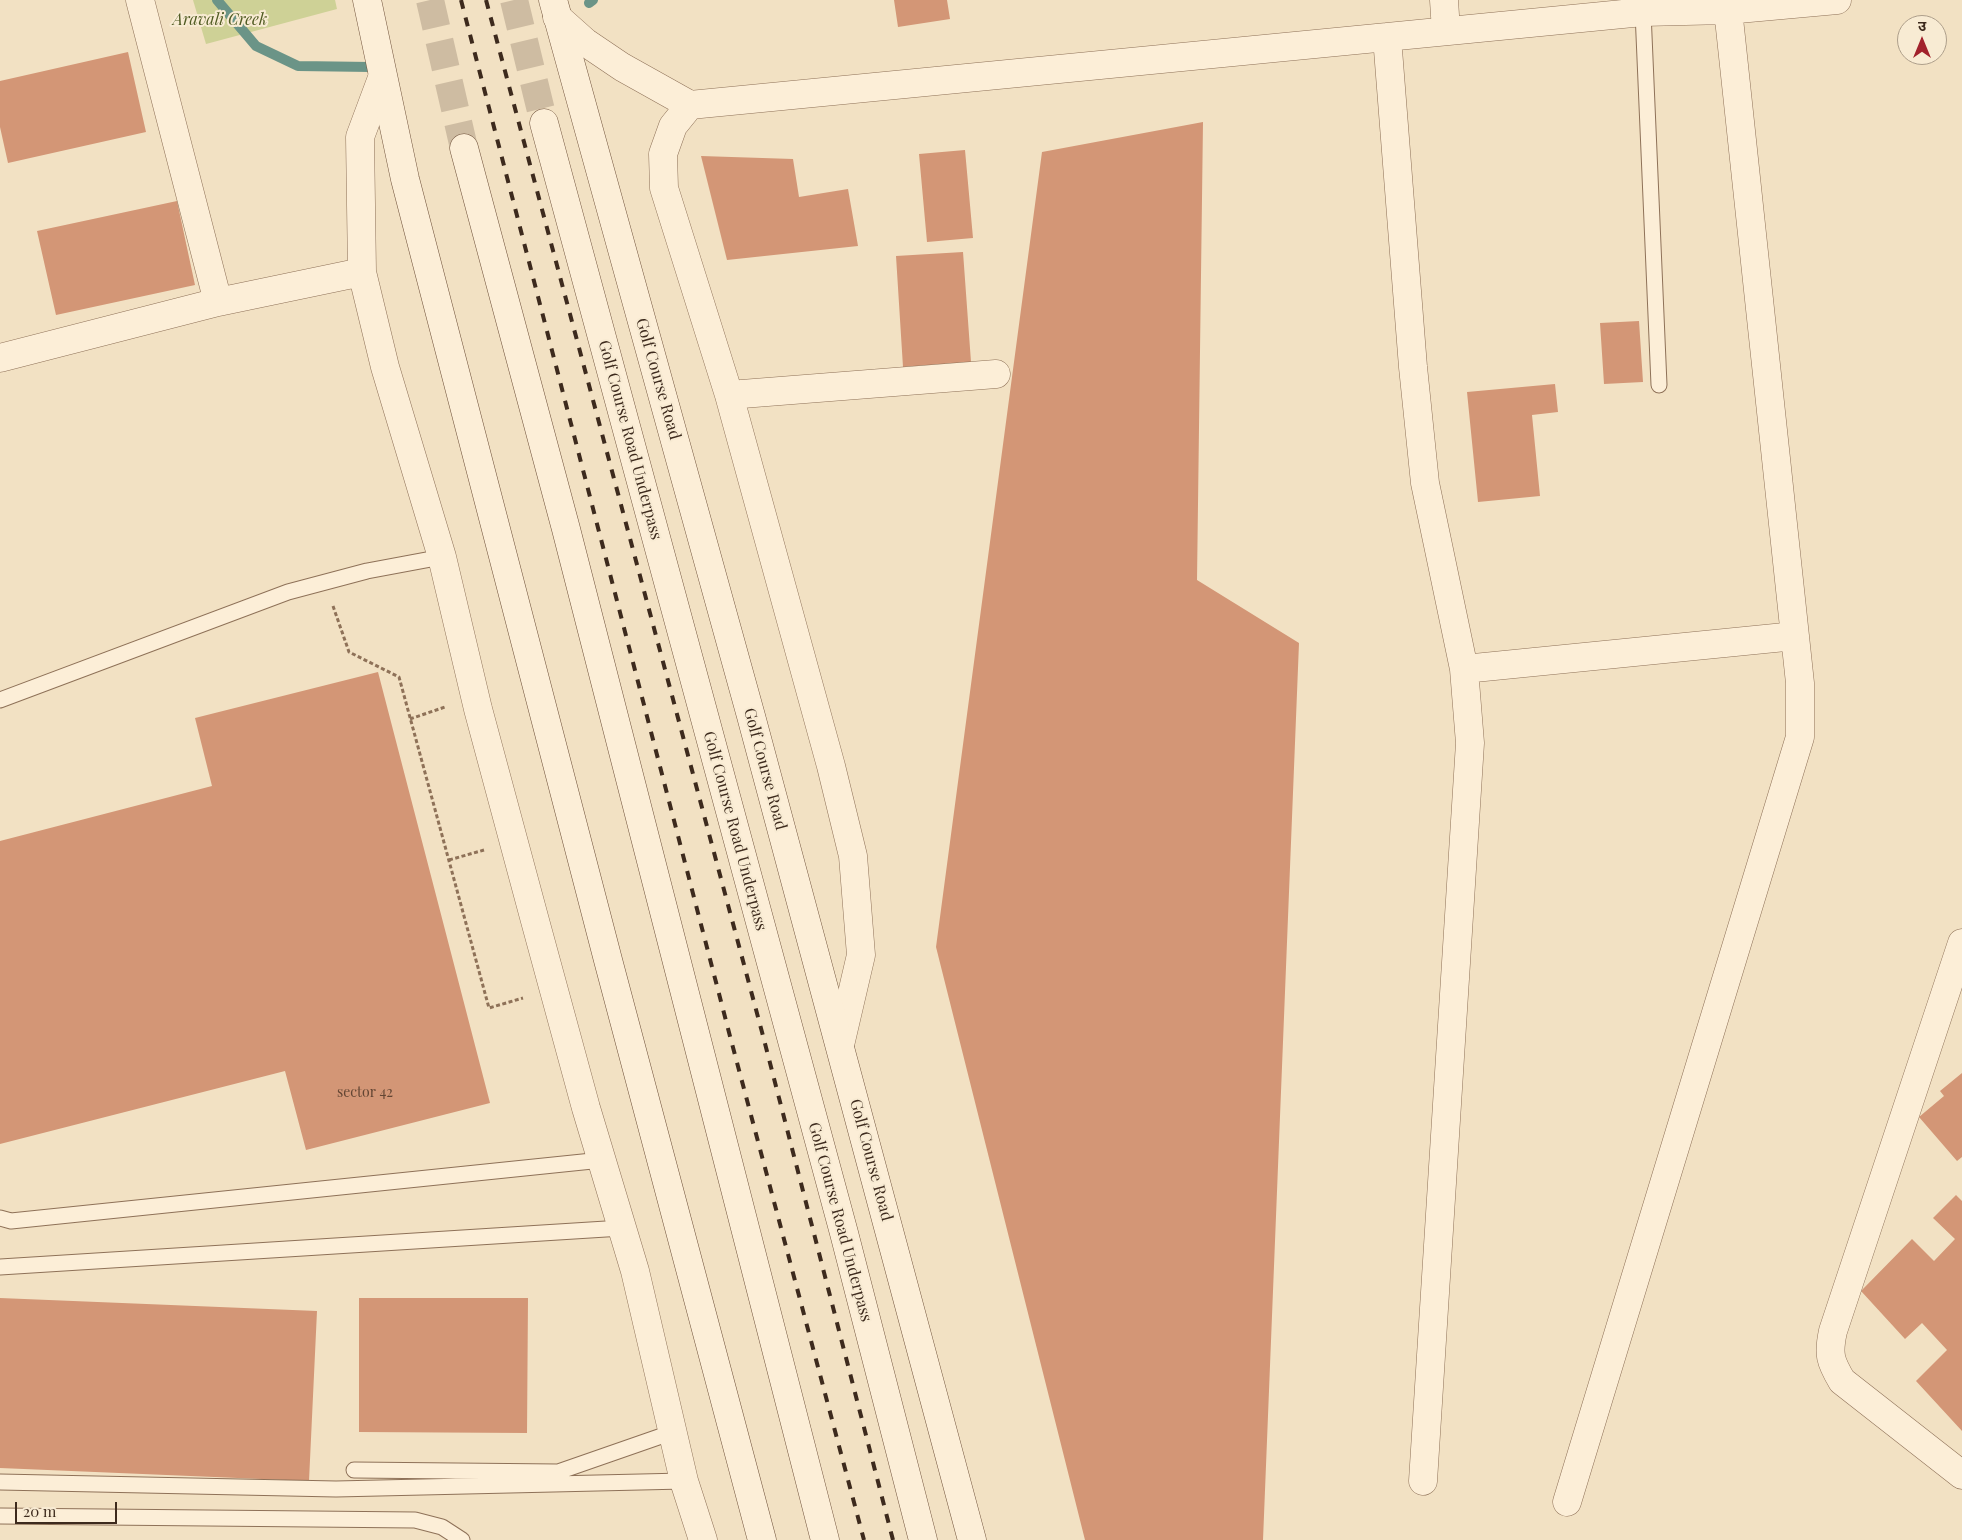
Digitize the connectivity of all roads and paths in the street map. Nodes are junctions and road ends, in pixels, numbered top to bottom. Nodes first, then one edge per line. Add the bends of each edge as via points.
1 (140, 0) edge
2 (367, 0) edge
3 (1444, 0) edge
4 (1837, 0) edge
5 (1727, 5) edge
6 (555, 8) edge
7 (1643, 12) junction
8 (1446, 30) junction
9 (1387, 37) junction
10 (382, 78) junction
11 (690, 105) junction
12 (544, 123) tunnel mouth
13 (464, 148) tunnel mouth
14 (362, 272) junction
15 (218, 302) junction
16 (0, 358) edge
17 (996, 374) dead end
18 (1659, 385) dead end
19 (729, 395) junction
20 (442, 558) junction
21 (325, 582) junction
22 (1795, 636) junction
23 (1464, 669) junction
24 (0, 700) edge
25 (1962, 943) edge
26 (554, 989) junction
27 (840, 1045) junction
28 (602, 1160) junction
29 (0, 1218) edge
30 (622, 1228) junction
31 (0, 1267) edge
32 (673, 1432) junction
33 (354, 1470) dead end
34 (1962, 1475) edge
35 (0, 1482) edge
36 (684, 1482) junction
37 (1422, 1482) dead end
38 (1567, 1502) dead end
39 (0, 1516) edge
40 (462, 1540) edge
41 (702, 1540) edge
42 (762, 1540) edge
43 (824, 1540) edge
44 (923, 1540) edge
45 (972, 1540) edge

1 - 15 street
2 - 10 street
3 - 8 street
4 - 5 street
5 - 7 street
5 - 22 street
6 - 11 street via 585,42
6 - 27 street, Golf Course Road
7 - 8 street
7 - 18 lane
8 - 9 street
9 - 11 street
9 - 23 street via 1424,483
10 - 14 street via 360,137
10 - 42 street via 428,266
11 - 19 street via 673,126 663,154 664,188
12 - 44 street, Golf Course Road Underpass via 844,1233
13 - 43 street via 569,539
14 - 15 street
14 - 20 street via 385,368
15 - 16 street
17 - 19 street
19 - 27 street via 853,856 861,954
20 - 21 lane via 367,570
20 - 26 street via 478,709
21 - 24 lane via 288,592
21 - 26 path via 349,652 399,677 489,1008
22 - 23 street
22 - 38 street via 1800,683 1800,737
23 - 37 street via 1470,743
25 - 34 street via 1832,1331 1829,1349 1832,1364 1842,1381
26 - 28 street
27 - 45 street, Golf Course Road
28 - 29 lane via 21,1220
28 - 30 street
30 - 31 lane
30 - 32 street
32 - 33 lane via 558,1472
32 - 36 street
35 - 36 lane via 336,1489
36 - 41 street
39 - 40 lane via 416,1520 442,1527

